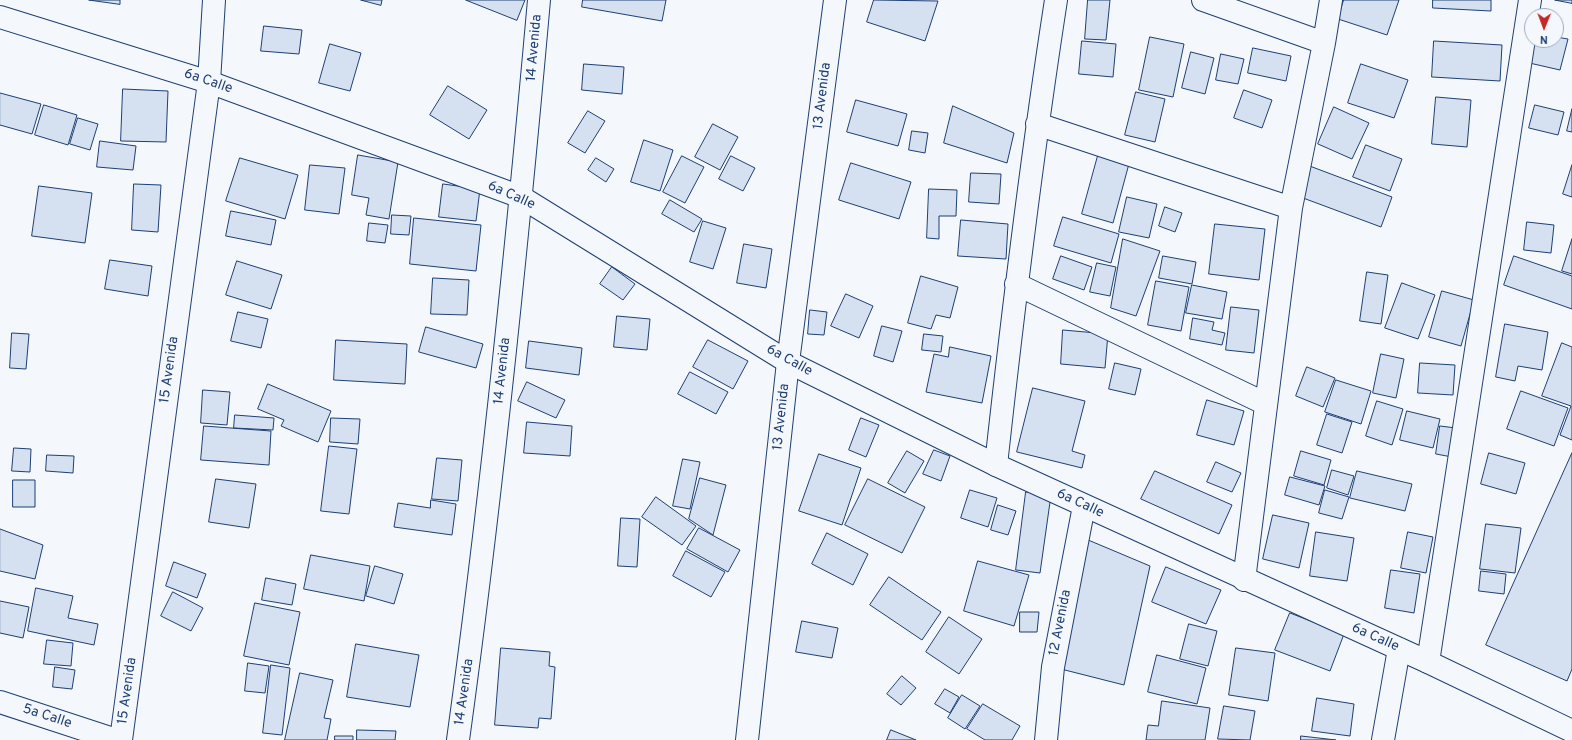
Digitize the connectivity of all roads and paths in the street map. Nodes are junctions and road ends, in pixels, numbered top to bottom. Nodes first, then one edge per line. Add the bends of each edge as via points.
1 (214, 0) edge
2 (539, 0) edge
3 (835, 0) edge
4 (1056, 0) edge
5 (1203, 0) edge
6 (1331, 0) edge
7 (1530, 0) edge
8 (0, 17) edge
9 (1324, 43) junction
10 (209, 82) junction
11 (1037, 124) junction
12 (521, 197) junction
13 (1291, 208) junction
14 (1016, 284) junction
15 (788, 362) junction
16 (1266, 404) junction
17 (996, 465) junction
18 (1084, 506) junction
19 (1244, 580) junction
20 (1399, 649) junction
21 (1428, 662) junction
22 (0, 702) edge
23 (1572, 730) edge
24 (116, 740) edge
25 (121, 740) edge
26 (458, 740) edge
27 (747, 740) edge
28 (1046, 740) edge
29 (1383, 740) edge

1 - 10 street, 15 Avenida
2 - 12 street, 14 Avenida
3 - 15 street, 13 Avenida
4 - 11 street
5 - 9 street
6 - 9 street
7 - 21 street
8 - 10 street, 6a Calle
9 - 13 street
10 - 12 street, 6a Calle
10 - 25 street, 15 Avenida
11 - 13 street
11 - 14 street
12 - 15 street, 6a Calle
12 - 26 street, 14 Avenida via 488,520
13 - 16 street
14 - 16 street
14 - 17 street
15 - 17 street, 6a Calle
15 - 27 street, 13 Avenida
16 - 19 street
17 - 18 street, 6a Calle
18 - 19 street, 6a Calle
18 - 28 street, 12 Avenida via 1053,667
19 - 20 street, 6a Calle
20 - 21 street, 6a Calle
20 - 29 street
21 - 23 street, 6a Calle
22 - 24 street, 5a Calle

